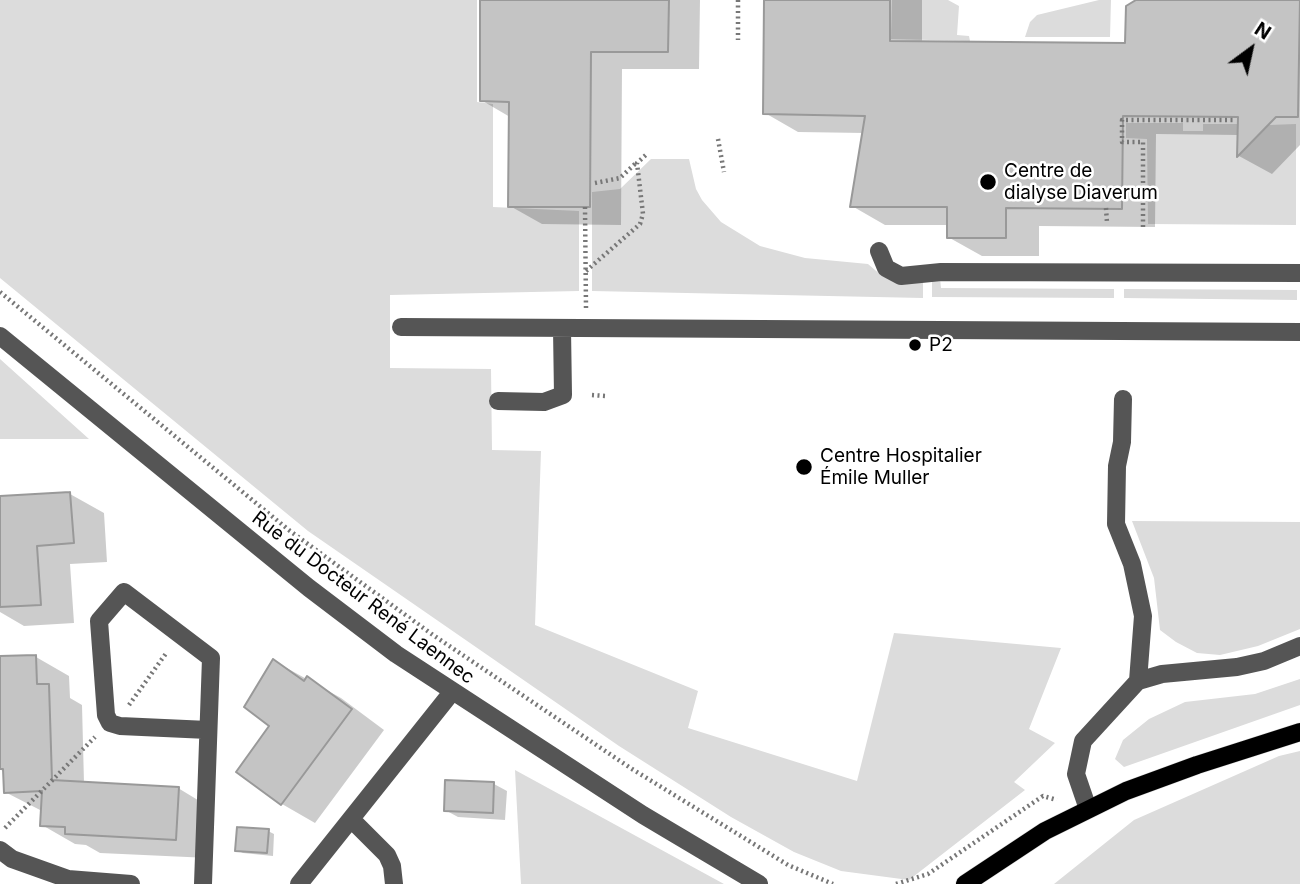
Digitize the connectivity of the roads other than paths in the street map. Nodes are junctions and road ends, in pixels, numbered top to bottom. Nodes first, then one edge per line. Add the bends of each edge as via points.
1 (879, 251) dead end
2 (1300, 273) edge
3 (401, 327) dead end
4 (562, 329) junction
5 (1300, 332) edge
6 (0, 336) edge
7 (1123, 399) dead end
8 (498, 401) dead end
9 (1300, 646) edge
10 (1138, 681) junction
11 (452, 692) junction
12 (208, 730) junction
13 (1300, 732) edge
14 (1088, 809) junction
15 (352, 820) junction
16 (0, 850) edge
17 (998, 864) junction
18 (131, 884) edge
19 (203, 884) edge
20 (299, 884) edge
21 (394, 884) edge
22 (759, 884) edge
23 (965, 884) edge
24 (985, 884) edge

1 - 2 street via 886,268 901,276 941,272
3 - 4 street
4 - 5 street
4 - 8 street via 562,395 544,402
6 - 11 street, Rue du Docteur René Laennec via 309,588
7 - 10 street via 1115,517 1143,616
9 - 10 street via 1237,667 1162,674
10 - 14 street via 1083,741 1076,775
11 - 15 street
11 - 22 street, Rue du Docteur René Laennec
12 - 12 street via 211,658 124,592 99,621 110,723
12 - 19 street
13 - 14 main road via 1197,765
14 - 17 main road via 1045,831
15 - 20 street
15 - 21 street via 387,855
16 - 18 street via 12,859 68,879
17 - 23 main road
17 - 24 main road

